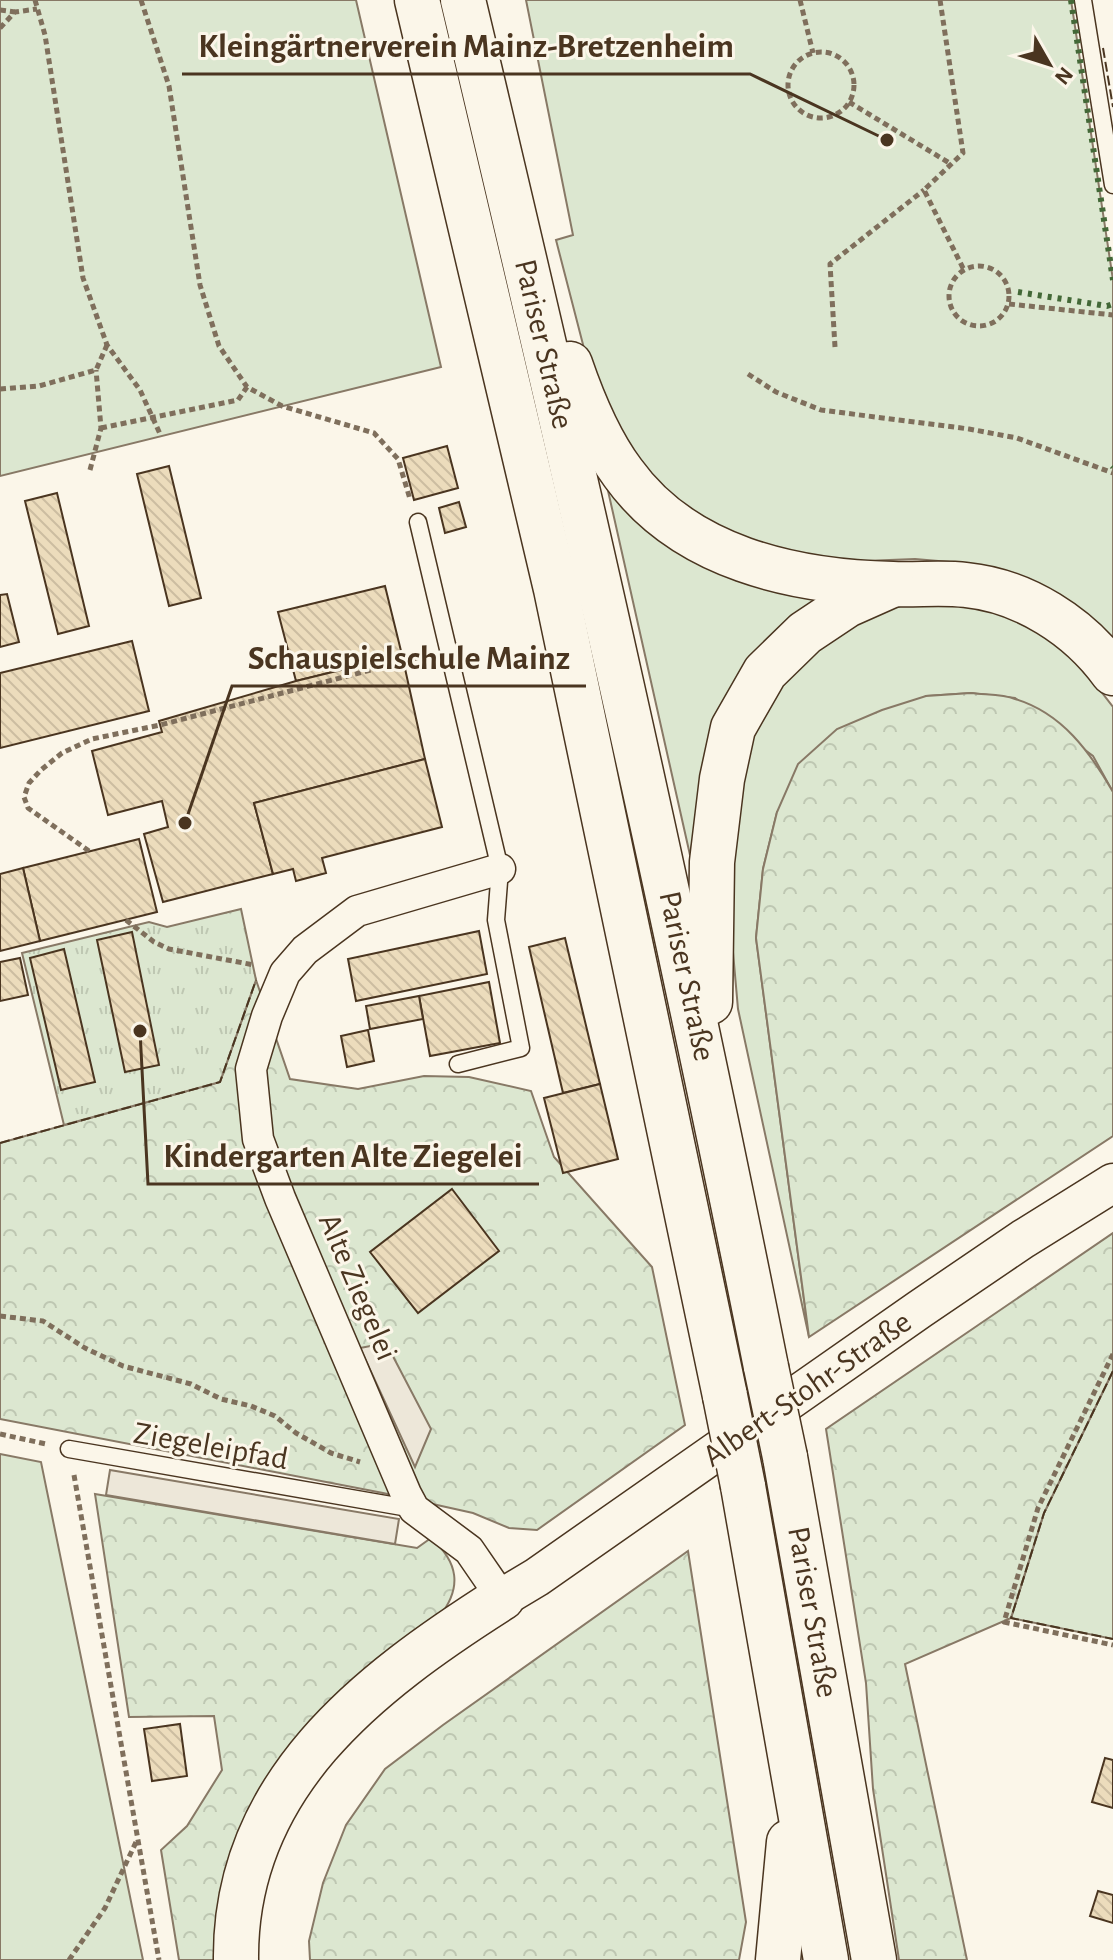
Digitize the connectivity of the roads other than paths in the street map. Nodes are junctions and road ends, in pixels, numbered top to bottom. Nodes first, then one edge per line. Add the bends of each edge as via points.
1 (417, 0) edge
2 (463, 0) edge
3 (1083, 0) edge
4 (1113, 185) edge
5 (509, 196) junction
6 (418, 522) road end
7 (894, 584) junction
8 (1113, 673) edge
9 (500, 869) junction
10 (458, 1064) dead end
11 (708, 1074) junction
12 (1113, 1183) edge
13 (69, 1449) road end
14 (414, 1509) junction
15 (502, 1598) junction
16 (794, 1784) junction
17 (236, 1960) edge
18 (778, 1960) edge
19 (826, 1960) edge
20 (874, 1960) edge

1 - 16 highway, Pariser Straße, bridge via 556,589 743,1486
2 - 5 highway, Pariser Straße
3 - 4 lane
5 - 7 highway via 581,397 623,474 653,506 683,532 765,568
5 - 11 highway, Pariser Straße
6 - 9 lane
7 - 8 highway via 968,585 1021,600 1078,635
7 - 11 highway via 847,605 805,633 765,672 733,728 712,862
9 - 10 lane via 496,920 521,1048
9 - 14 street, Alte Ziegelei via 357,911 305,950 285,973 251,1069 258,1139
11 - 20 highway, Pariser Straße, bridge via 785,1457
12 - 15 street, Albert-Stohr-Straße via 1023,1239
13 - 14 lane, Ziegeleipfad
14 - 15 street, Alte Ziegelei via 469,1550
15 - 17 highway via 363,1698 295,1773 276,1802 252,1859
16 - 18 highway
16 - 19 highway, Pariser Straße

